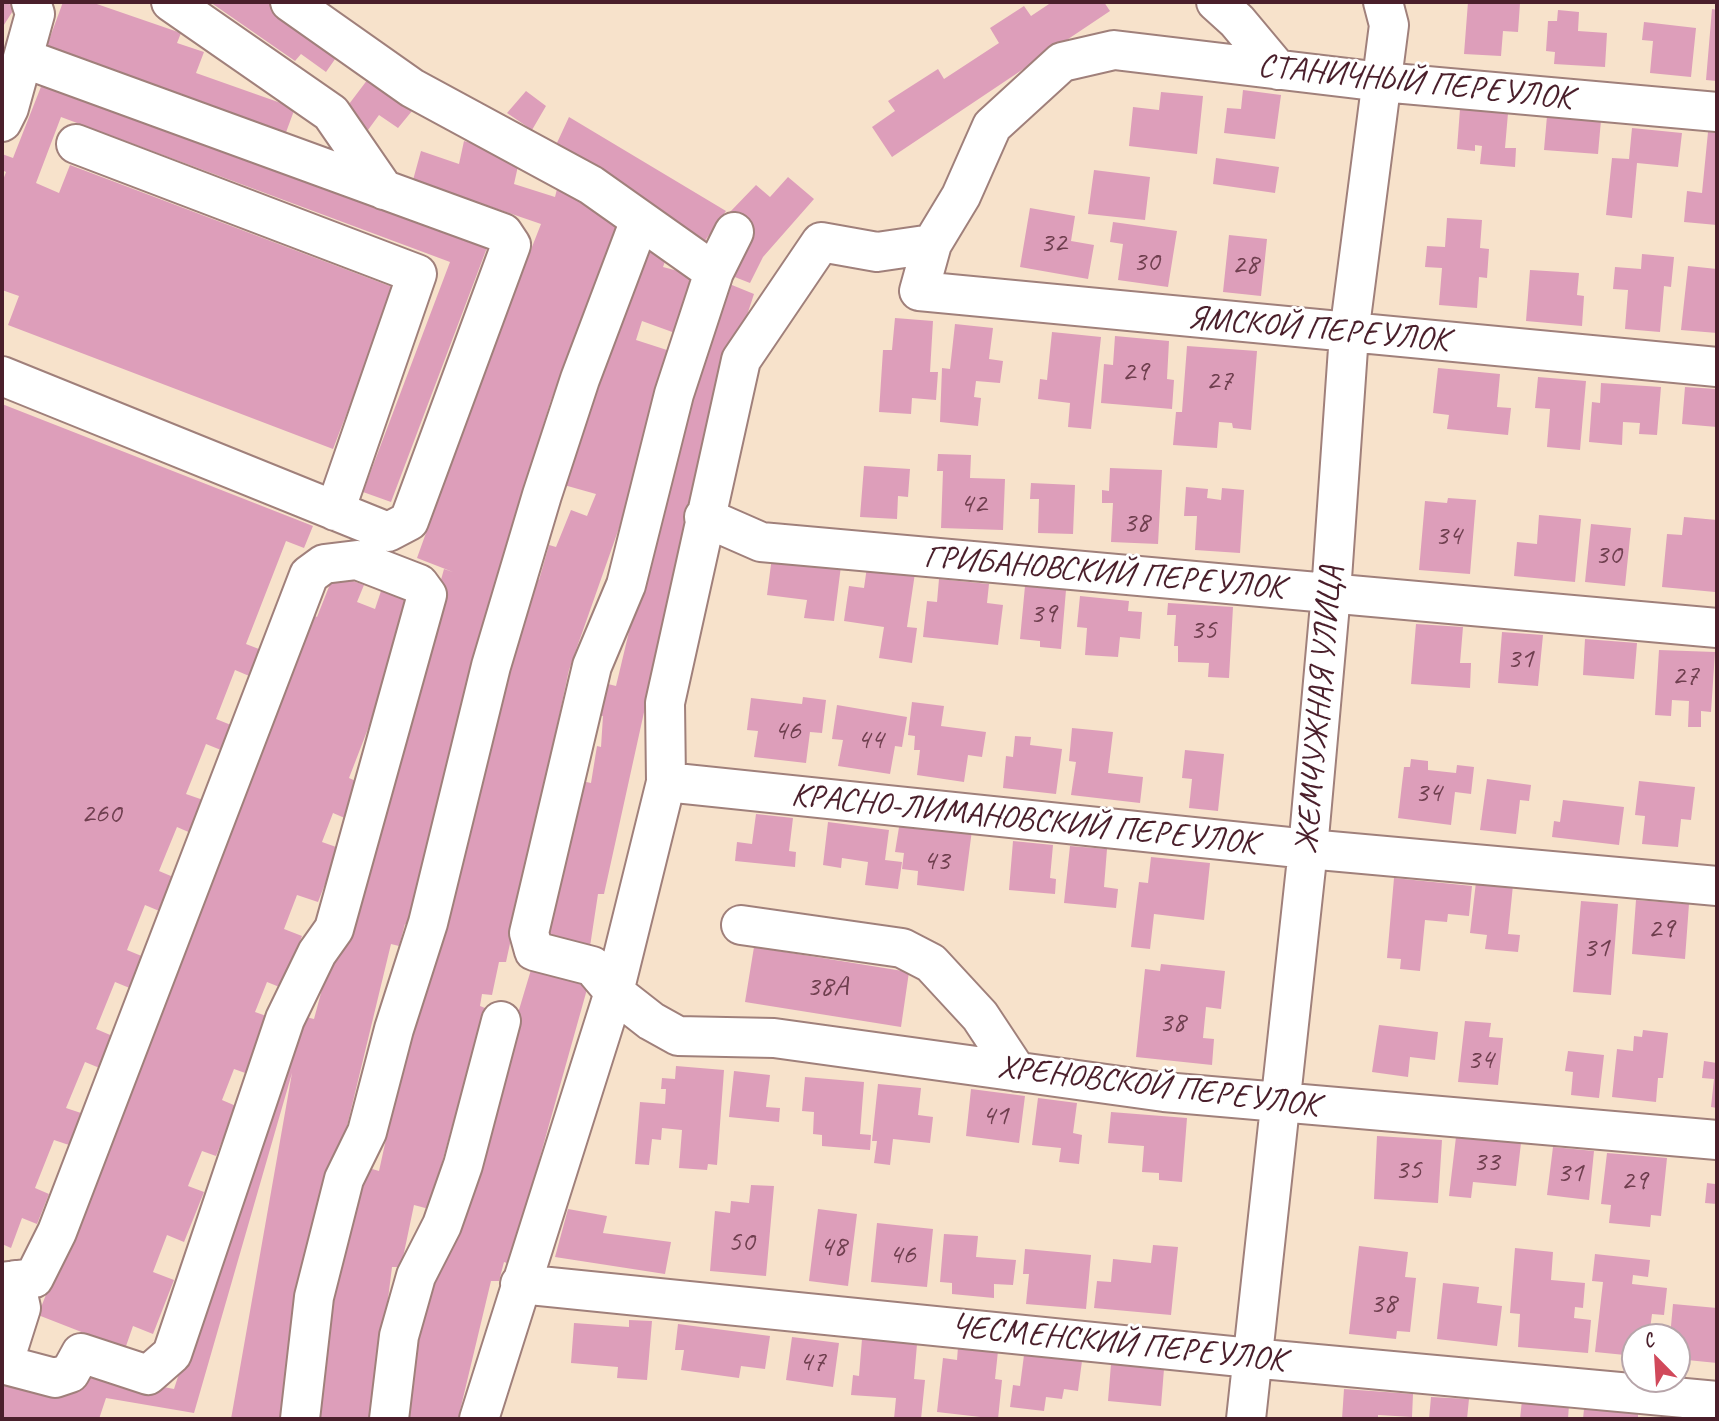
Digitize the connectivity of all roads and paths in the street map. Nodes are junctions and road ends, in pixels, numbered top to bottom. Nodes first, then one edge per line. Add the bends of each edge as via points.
1 (31, 2) edge
2 (171, 2) edge
3 (290, 2) edge
4 (1216, 2) edge
5 (1383, 2) edge
6 (23, 58) junction
7 (1278, 70) junction
8 (1382, 82) junction
9 (1717, 112) edge
10 (2, 121) edge
11 (76, 144) dead end
12 (384, 190) junction
13 (640, 220) junction
14 (734, 232) dead end
15 (932, 244) junction
16 (714, 272) junction
17 (919, 291) joint
18 (1349, 334) junction
19 (1717, 367) edge
20 (2, 376) edge
21 (335, 511) junction
22 (704, 517) junction
23 (1331, 593) junction
24 (1717, 628) edge
25 (666, 782) junction
26 (1308, 849) junction
27 (1717, 886) edge
28 (741, 925) dead end
29 (614, 992) junction
30 (501, 1021) dead end
31 (1017, 1072) junction
32 (1282, 1104) junction
33 (1717, 1140) edge
34 (8, 1281) edge
35 (520, 1284) junction
36 (1251, 1358) junction
37 (3, 1365) edge
38 (1717, 1401) edge
39 (300, 1419) edge
40 (389, 1419) edge
41 (480, 1419) edge
42 (1246, 1419) edge

1 - 6 street via 35,13
2 - 12 street via 331,113
3 - 13 street via 412,88 592,185
4 - 7 street
5 - 8 street, ЖЕМЧУЖНАЯ УЛИЦА via 1388,25
6 - 10 street
6 - 12 street
7 - 8 street, СТАНИЧНЫЙ ПЕРЕУЛОК
7 - 15 street, СТАНИЧНЫЙ ПЕРЕУЛОК via 1114,50 1062,62 992,126 961,197
8 - 9 street, СТАНИЧНЫЙ ПЕРЕУЛОК
8 - 18 street, ЖЕМЧУЖНАЯ УЛИЦА
11 - 21 street via 417,274
12 - 21 street via 503,233 511,245 409,521 388,531
13 - 16 street
13 - 39 street via 542,495 491,666 428,923 367,1132 344,1179 314,1297
14 - 16 street
15 - 17 street, СТАНИЧНЫЙ ПЕРЕУЛОК
15 - 22 street via 877,252 821,242 741,360
16 - 29 street, ХРЕНОВСКОЙ ПЕРЕУЛОК via 674,394 626,585 592,666 529,933 534,950 592,966
17 - 18 street, ЯМСКОЙ ПЕРЕУЛОК
18 - 19 street, ЯМСКОЙ ПЕРЕУЛОК
18 - 23 street, ЖЕМЧУЖНАЯ УЛИЦА
20 - 21 street
22 - 23 street, ГРИБАНОВСКИЙ ПЕРЕУЛОК via 761,541
22 - 25 street via 665,703
23 - 24 street, ГРИБАНОВСКИЙ ПЕРЕУЛОК
23 - 26 street, ЖЕМЧУЖНАЯ УЛИЦА
25 - 26 street, КРАСНО-ЛИМАНОВСКИЙ ПЕРЕУЛОК
25 - 29 street
26 - 27 street, КРАСНО-ЛИМАНОВСКИЙ ПЕРЕУЛОК
26 - 32 street, ЖЕМЧУЖНАЯ УЛИЦА
28 - 31 street via 902,948 930,962 980,1016
29 - 31 street, ХРЕНОВСКОЙ ПЕРЕУЛОК via 678,1036 774,1038
29 - 35 street
30 - 40 street via 463,1165 405,1312
31 - 32 street, ХРЕНОВСКОЙ ПЕРЕУЛОК
32 - 33 street, ХРЕНОВСКОЙ ПЕРЕУЛОК
32 - 36 street, ЖЕМЧУЖНАЯ УЛИЦА
34 - 37 street via 21,1308
34 - 37 street via 34,1278 57,1232 309,575 324,564 357,561 419,584 428,595 334,929 285,1019 172,1354 148,1375 81,1353 69,1373 55,1378
35 - 36 street, ЧЕСМЕНСКИЙ ПЕРЕУЛОК
35 - 41 street
36 - 38 street, ЧЕСМЕНСКИЙ ПЕРЕУЛОК
36 - 42 street, ЖЕМЧУЖНАЯ УЛИЦА

